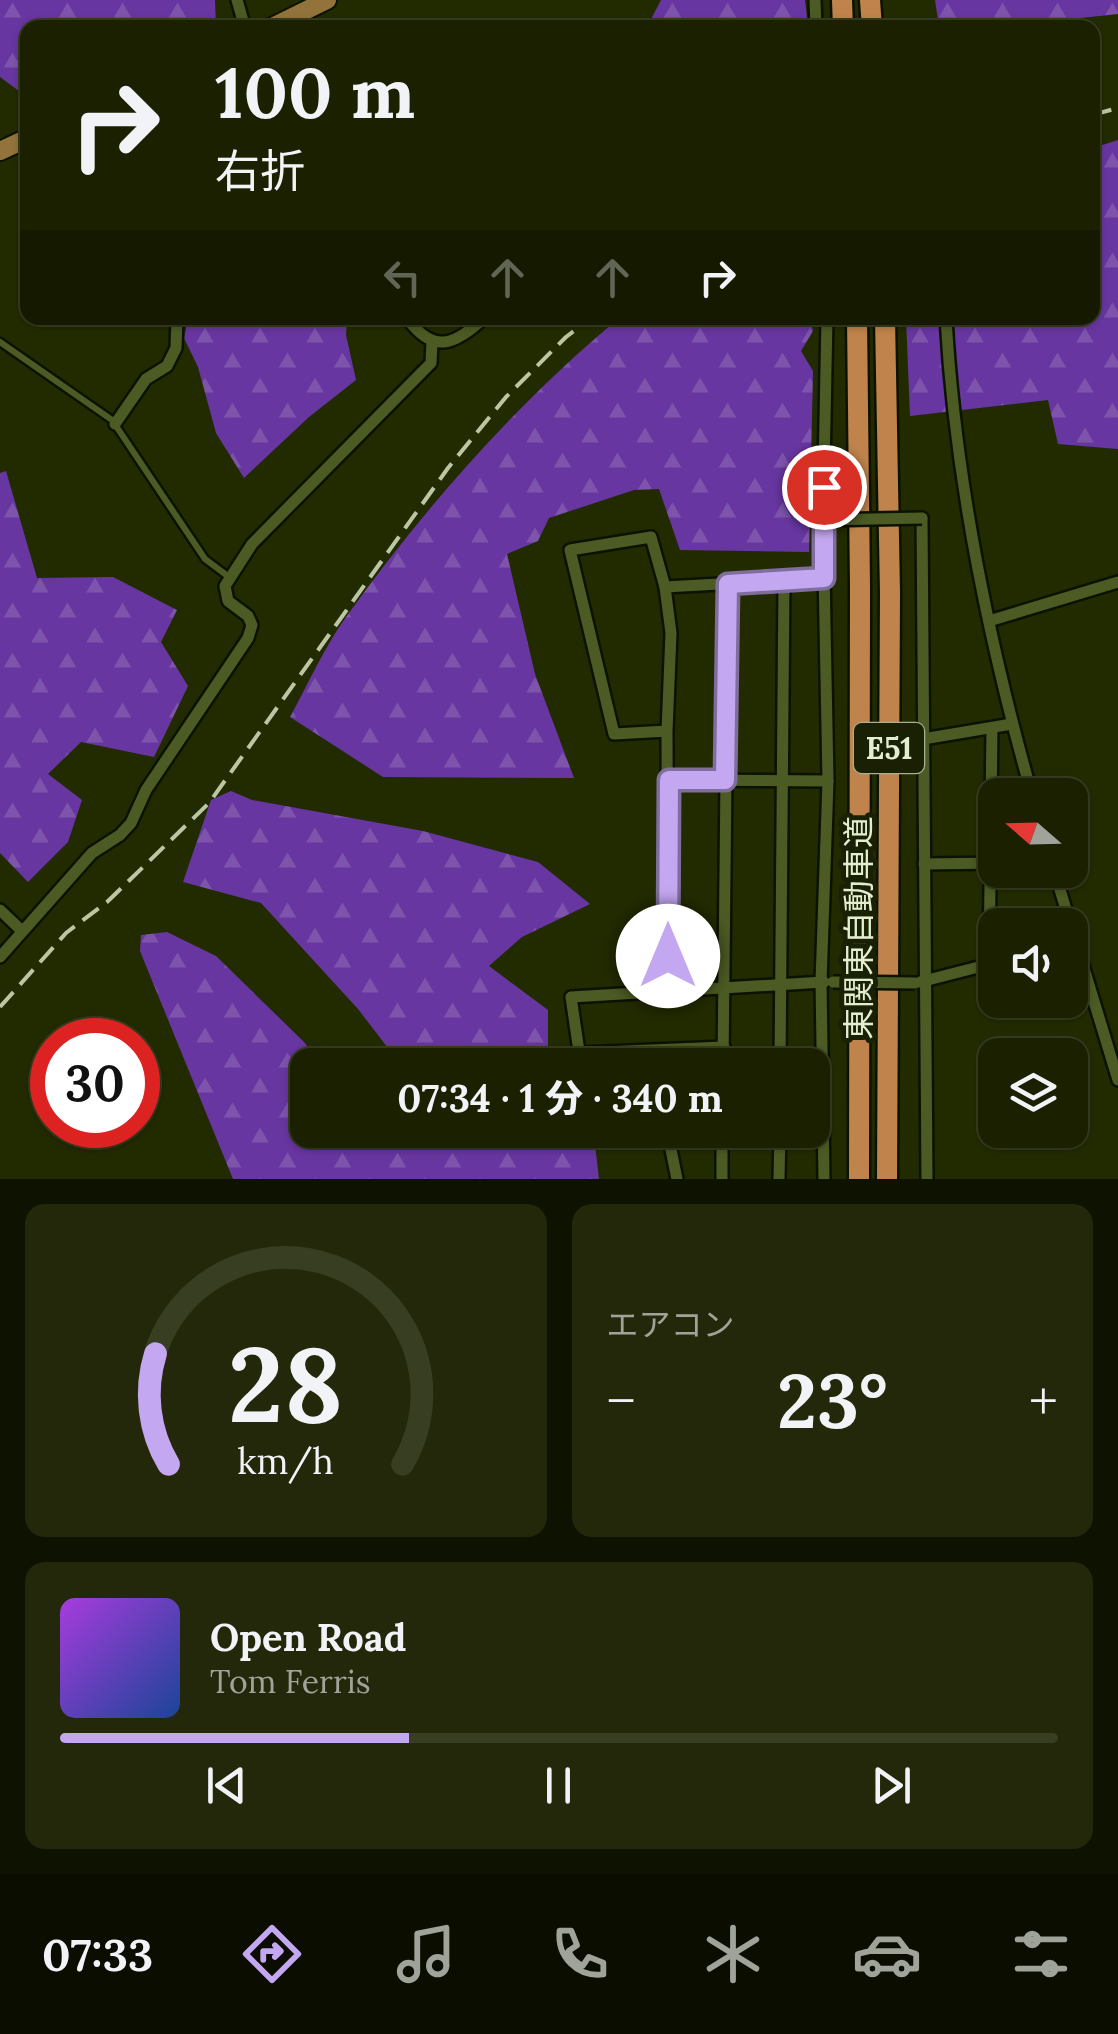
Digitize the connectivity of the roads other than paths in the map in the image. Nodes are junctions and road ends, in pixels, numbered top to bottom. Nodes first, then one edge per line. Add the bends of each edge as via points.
1 (327, 0) edge
2 (286, 20) edge
3 (177, 325) edge
4 (412, 325) edge
5 (476, 325) edge
6 (827, 325) edge
7 (857, 325) edge
8 (885, 325) edge
9 (947, 325) edge
10 (0, 342) edge
11 (432, 342) junction
12 (115, 424) junction
13 (823, 520) junction
14 (230, 578) junction
15 (824, 578) junction
16 (784, 580) junction
17 (1118, 582) edge
18 (728, 584) junction
19 (666, 587) junction
20 (989, 621) junction
21 (1012, 724) junction
22 (992, 728) junction
23 (667, 732) junction
24 (923, 739) junction
25 (992, 778) edge
26 (1027, 778) edge
27 (669, 780) junction
28 (725, 780) junction
29 (782, 781) junction
30 (828, 781) junction
31 (978, 863) edge
32 (924, 864) junction
33 (0, 910) edge
34 (22, 931) junction
35 (0, 957) edge
36 (978, 967) edge
37 (827, 982) junction
38 (920, 982) junction
39 (781, 984) junction
40 (726, 988) junction
41 (1088, 989) edge
42 (668, 992) junction
43 (724, 1047) joint
44 (578, 1048) edge
45 (712, 1048) edge
46 (780, 1048) edge
47 (1118, 1080) edge
48 (670, 1148) edge
49 (722, 1148) edge
50 (780, 1148) edge
51 (676, 1179) edge
52 (722, 1179) edge
53 (779, 1179) edge
54 (824, 1179) edge
55 (859, 1179) edge
56 (888, 1179) edge
57 (927, 1179) edge

1 - 2 main road
3 - 12 street via 167,366 146,379
4 - 11 street
5 - 11 street
6 - 13 street
7 - 55 highway, 東関東自動車道 / E51
8 - 56 highway, 東関東自動車道 / E51
9 - 20 street via 955,435
10 - 12 lane
11 - 14 street via 432,363 252,544
12 - 14 lane via 205,558
13 - 15 street
13 - 24 street, bridge via 922,518
14 - 34 street via 224,586 228,601 248,616 248,638 146,790 131,824 92,852
15 - 16 street
15 - 30 street
16 - 18 street
16 - 29 street
17 - 20 street
18 - 19 street
18 - 28 street
19 - 23 street
19 - 23 street via 651,537 570,550 614,734
20 - 21 street
21 - 22 street
21 - 26 street
22 - 24 street
22 - 25 street
23 - 27 street
24 - 32 street
27 - 28 street
27 - 42 street
28 - 29 street
28 - 40 street
29 - 30 street
29 - 39 street
30 - 37 street
31 - 32 street
32 - 38 street
33 - 34 street
34 - 35 street
36 - 38 street
37 - 38 street, bridge
37 - 39 street
37 - 54 street
38 - 57 street
39 - 40 street
39 - 46 street
40 - 42 street
40 - 43 street
41 - 47 street
42 - 44 street via 571,997
43 - 45 street
48 - 51 street
49 - 52 street
50 - 53 street

